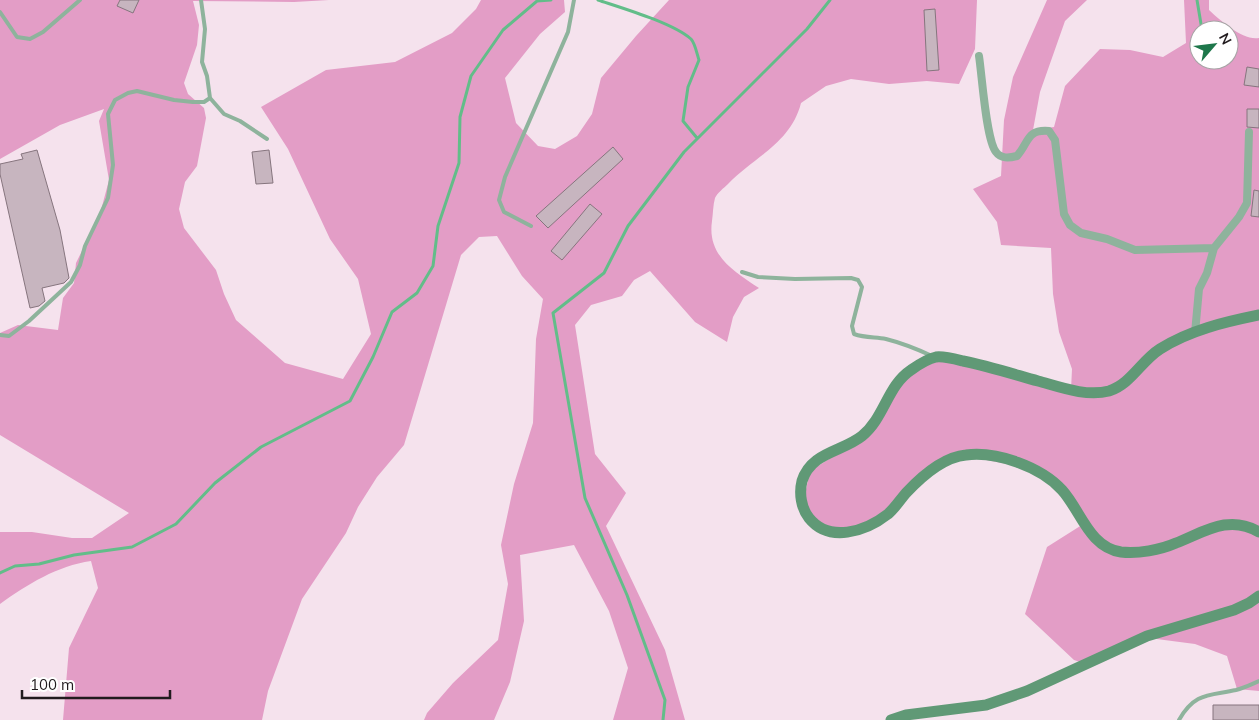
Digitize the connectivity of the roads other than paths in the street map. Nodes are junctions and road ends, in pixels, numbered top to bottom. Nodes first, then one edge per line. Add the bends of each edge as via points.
1 (80, 0) edge
2 (201, 0) edge
3 (574, 0) edge
4 (0, 12) edge
5 (979, 56) dead end
6 (210, 98) junction
7 (1249, 132) dead end
8 (268, 138) dead end
9 (531, 226) dead end
10 (1214, 248) junction
11 (742, 272) dead end
12 (1259, 316) edge
13 (1195, 333) junction
14 (0, 335) edge
15 (936, 358) junction
16 (1256, 527) edge
17 (1259, 596) edge
18 (1259, 682) edge
19 (891, 720) edge
20 (1179, 720) edge

1 - 4 lane via 30,39 17,37
2 - 6 lane via 205,29 202,62
3 - 9 lane via 568,32 505,177 499,200 504,212
5 - 10 street via 990,140 996,154 1006,158 1017,156 1031,134 1049,131 1055,140 1064,214 1070,225 1081,233 1135,250
6 - 8 lane via 224,114
6 - 14 lane via 204,102 184,101 137,91 115,100 108,114 113,165 108,198 76,273 71,282 29,320 9,336
7 - 10 street via 1247,203
10 - 13 street via 1199,289
11 - 15 lane via 758,277 858,280 862,286 852,326 854,334 909,346
12 - 13 street
13 - 15 street via 1160,349 1121,385 1093,393 973,363
15 - 16 street via 920,364 901,378 880,415 861,437 822,456 808,469 803,480 801,502 805,513 822,530 847,533 871,524 889,513 927,474 964,455 1005,459 1043,474 1062,490 1097,540 1109,549 1123,552 1151,550 1222,526
17 - 19 street via 1234,610 1148,636 1027,691 986,705 906,715
18 - 20 lane via 1237,690 1209,694 1185,710

